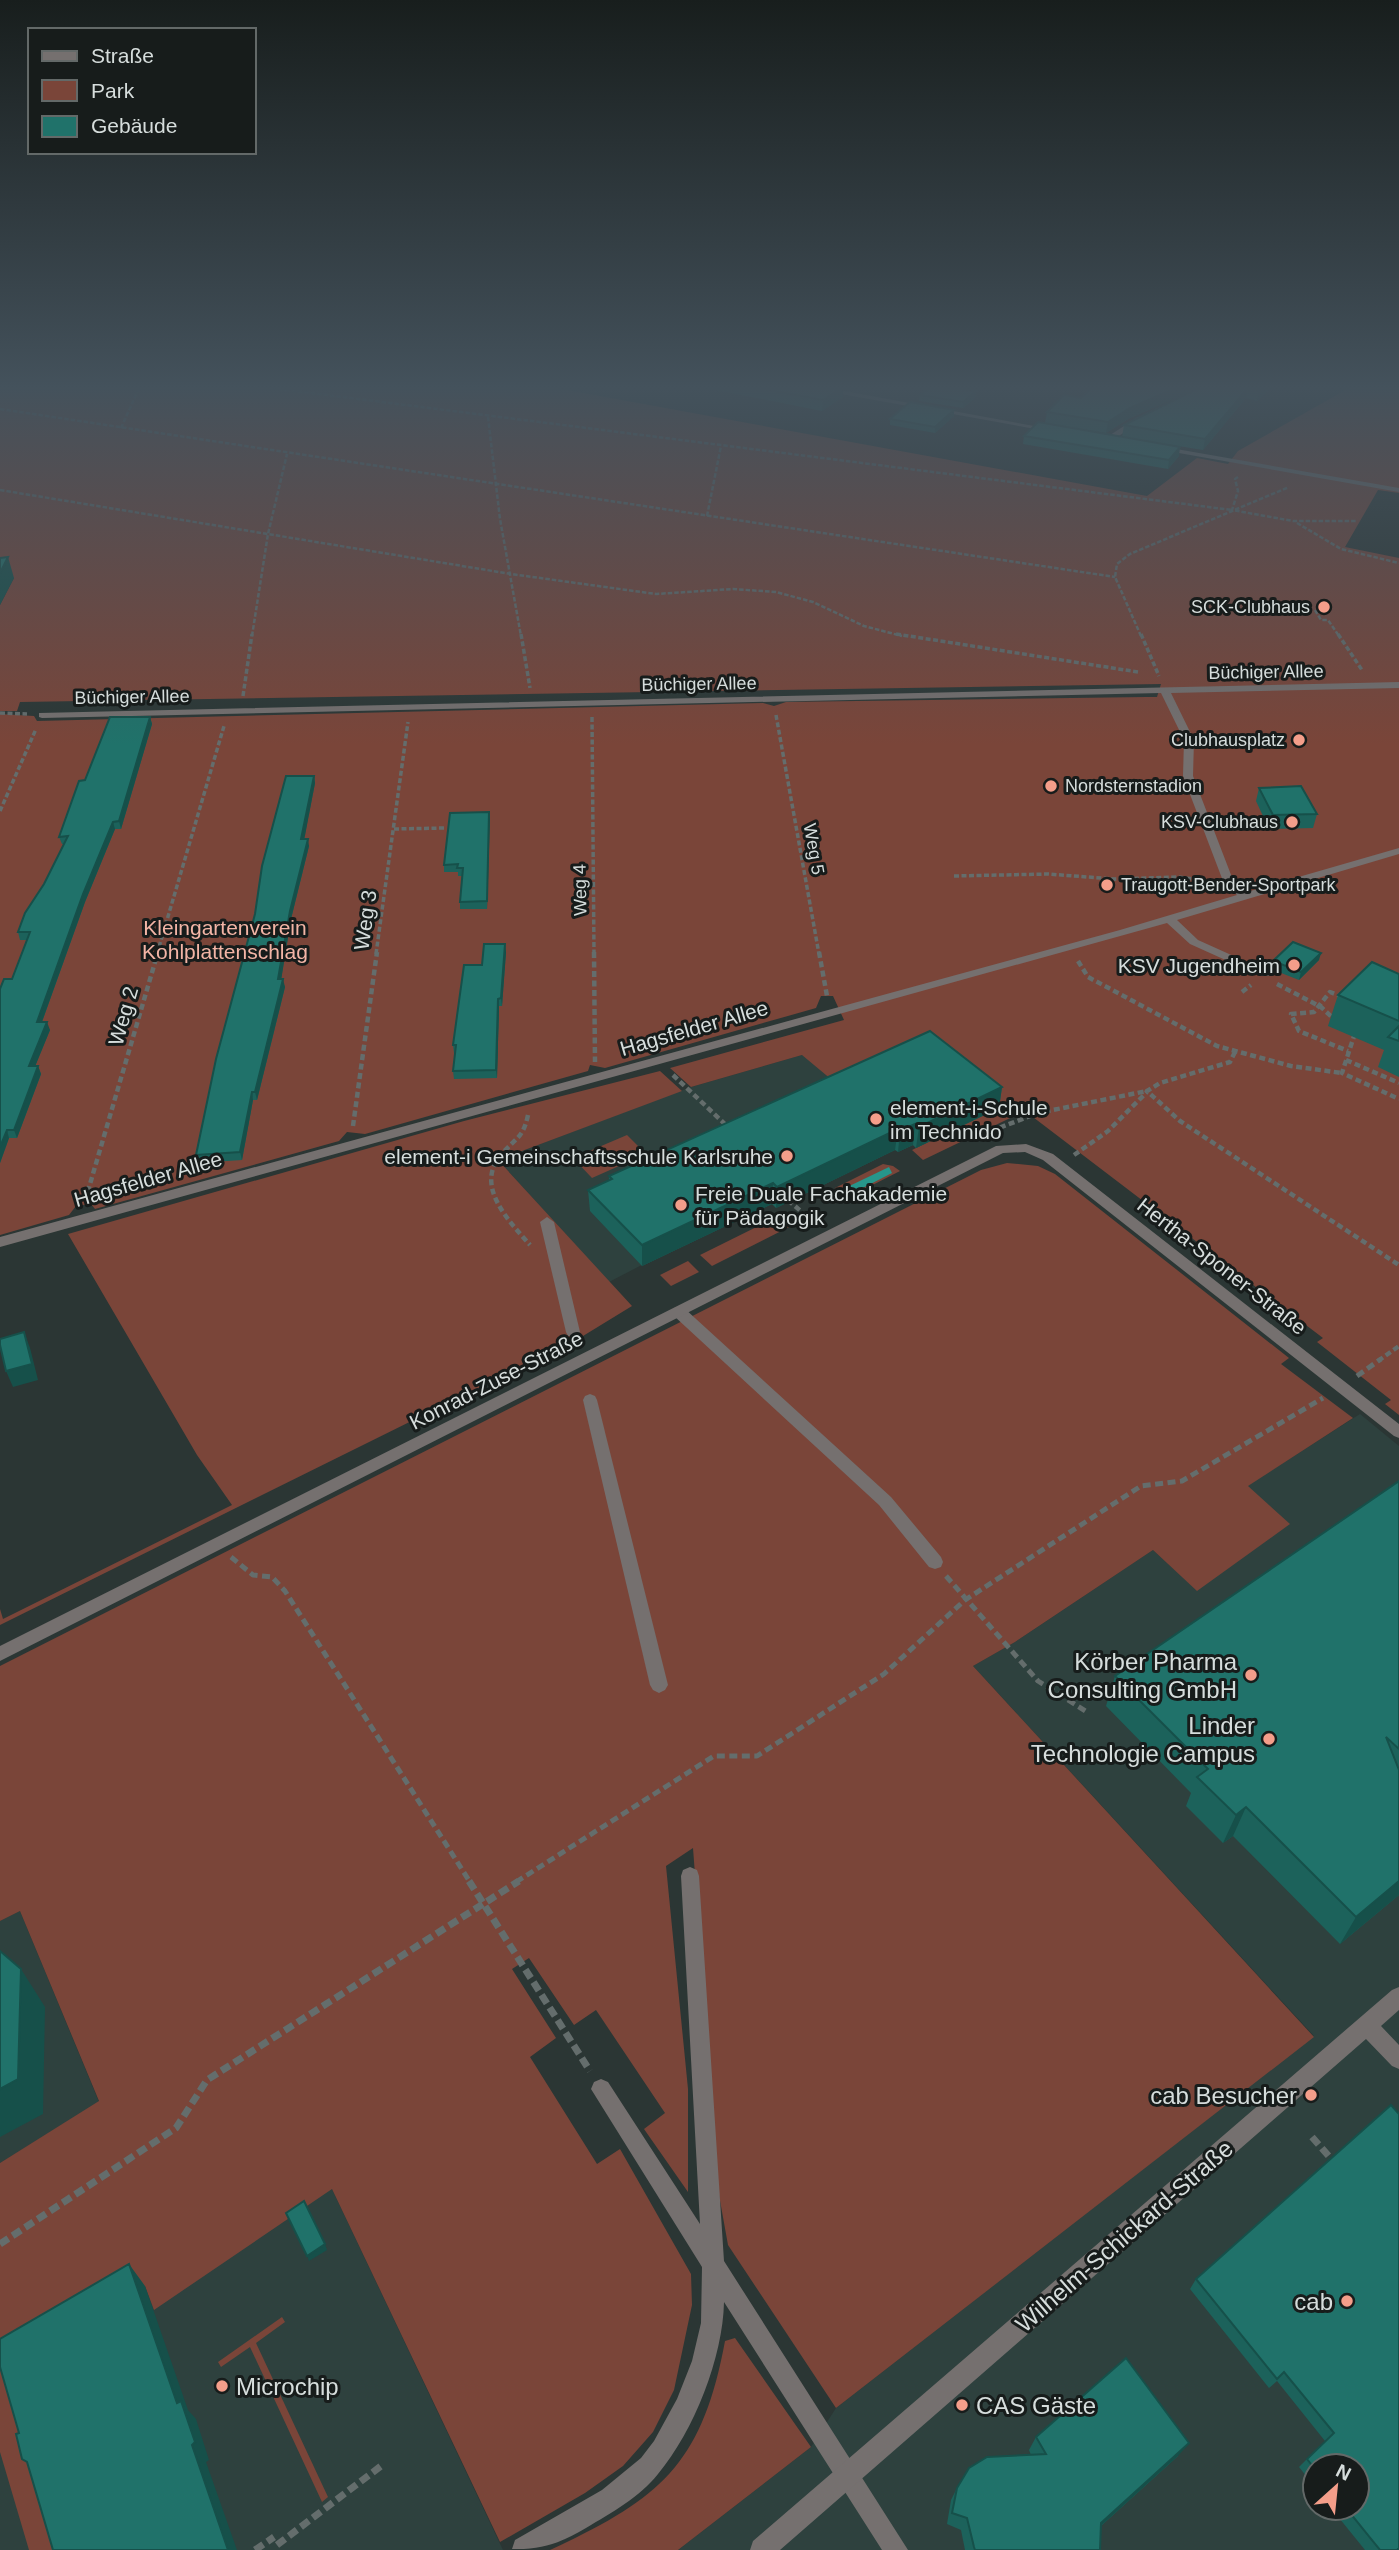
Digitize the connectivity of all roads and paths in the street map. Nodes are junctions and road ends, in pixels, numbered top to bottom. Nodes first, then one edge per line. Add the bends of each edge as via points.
1 (104, 507) edge
2 (275, 507) edge
3 (498, 507) edge
4 (647, 507) edge
5 (709, 507) edge
6 (1208, 507) edge
7 (1233, 507) edge
8 (1239, 507) edge
9 (1232, 510) junction
10 (707, 516) junction
11 (1293, 521) junction
12 (1357, 521) dead end
13 (268, 534) junction
14 (1399, 563) edge
15 (511, 574) junction
16 (1115, 577) junction
17 (1315, 610) dead end
18 (1358, 664) dead end
19 (1159, 675) junction
20 (1399, 685) edge
21 (1164, 690) junction
22 (591, 702) junction
23 (533, 703) junction
24 (774, 706) dead end
25 (241, 711) junction
26 (410, 712) dead end
27 (0, 713) edge
28 (227, 715) dead end
29 (41, 718) junction
30 (0, 811) edge
31 (444, 828) dead end
32 (394, 829) junction
33 (1399, 851) edge
34 (954, 876) dead end
35 (1214, 881) dead end
36 (1245, 897) junction
37 (1169, 919) junction
38 (1069, 947) junction
39 (1265, 974) joint
40 (827, 996) dead end
41 (1354, 1001) edge
42 (1319, 1006) junction
43 (1345, 1024) edge
44 (1357, 1029) edge
45 (1349, 1051) junction
46 (1236, 1052) junction
47 (1346, 1060) junction
48 (1342, 1073) junction
49 (594, 1078) junction
50 (1399, 1083) edge
51 (687, 1089) dead end
52 (1147, 1091) junction
53 (1399, 1099) edge
54 (731, 1130) edge
55 (990, 1131) dead end
56 (352, 1132) dead end
57 (523, 1138) dead end
58 (1011, 1147) joint
59 (1057, 1164) junction
60 (788, 1199) edge
61 (84, 1205) dead end
62 (811, 1220) dead end
63 (547, 1222) dead end
64 (0, 1242) edge
65 (1399, 1265) edge
66 (561, 1284) junction
67 (679, 1312) junction
68 (573, 1332) dead end
69 (1399, 1346) edge
70 (1342, 1387) junction
71 (590, 1400) dead end
72 (1399, 1432) edge
73 (218, 1544) junction
74 (935, 1562) joint
75 (965, 1600) junction
76 (0, 1654) edge
77 (659, 1685) dead end
78 (1087, 1712) dead end
79 (690, 1876) dead end
80 (484, 1901) junction
81 (1399, 1997) edge
82 (1367, 2025) junction
83 (1399, 2059) edge
84 (601, 2089) joint
85 (1312, 2137) dead end
86 (1340, 2170) edge
87 (0, 2244) edge
88 (713, 2264) junction
89 (381, 2466) dead end
90 (850, 2476) junction
91 (524, 2549) edge
92 (255, 2550) edge
93 (762, 2550) edge
94 (896, 2550) edge

1 - 13 path
2 - 13 path
3 - 15 path
4 - 10 path
5 - 10 path
6 - 9 path
7 - 9 path
8 - 9 path
9 - 11 path
9 - 16 path via 1130,554 1117,564
10 - 16 path
11 - 12 path
11 - 14 path via 1341,549
13 - 15 path
13 - 25 path
15 - 19 path via 656,594 733,589 776,592 909,638
15 - 23 path
16 - 19 path
17 - 18 path via 1321,620 1328,620
19 - 21 path
20 - 21 street, Büchiger Allee
21 - 22 street, Büchiger Allee
21 - 36 street via 1189,740 1188,776 1228,881
22 - 23 street, Büchiger Allee
22 - 49 path, Weg 4
23 - 25 street, Büchiger Allee
24 - 40 path, Weg 5
25 - 29 street, Büchiger Allee
26 - 32 path, Weg 3
27 - 29 path
28 - 61 path, Weg 2
29 - 30 path
31 - 32 path
32 - 56 path, Weg 3
33 - 36 street, Hagsfelder Allee
34 - 35 path
36 - 37 street, Hagsfelder Allee
37 - 38 street, Hagsfelder Allee
37 - 39 street via 1194,942
38 - 46 path via 1088,976 1183,1030
38 - 49 street, Hagsfelder Allee
39 - 42 path
41 - 42 path via 1330,992
42 - 43 path
42 - 45 path via 1314,1012 1291,1014 1299,1031
44 - 45 path
45 - 47 path
46 - 48 path
46 - 52 path via 1230,1062
47 - 48 path
47 - 50 path
48 - 53 path
49 - 64 street, Hagsfelder Allee
51 - 54 path
52 - 55 path via 1038,1113
52 - 59 path via 1092,1144
52 - 65 path via 1180,1121
57 - 66 path via 491,1167 489,1181 499,1206
58 - 59 street, Hertha-Sponer-Straße via 1038,1152
58 - 67 street, Konrad-Zuse-Straße
59 - 70 street, Hertha-Sponer-Straße
60 - 62 path
63 - 66 street
66 - 68 street
67 - 73 street, Konrad-Zuse-Straße
67 - 74 street via 885,1501
69 - 70 path
70 - 72 street, Hertha-Sponer-Straße
70 - 75 path via 1182,1481 1141,1486
71 - 77 street
73 - 76 street, Konrad-Zuse-Straße
73 - 80 path via 236,1564 253,1575 272,1577 285,1591
74 - 75 path
75 - 78 path via 1038,1681
75 - 80 path via 853,1697 757,1756 713,1756
79 - 88 street
80 - 84 path
80 - 87 path via 207,2080 176,2128
81 - 82 street, Wilhelm-Schickard-Straße
82 - 83 street
82 - 90 street, Wilhelm-Schickard-Straße
84 - 88 street
85 - 86 path
88 - 90 street
88 - 91 street via 712,2325 695,2384 665,2447 639,2477 592,2511
89 - 92 path via 275,2541
90 - 93 street, Wilhelm-Schickard-Straße
90 - 94 street

